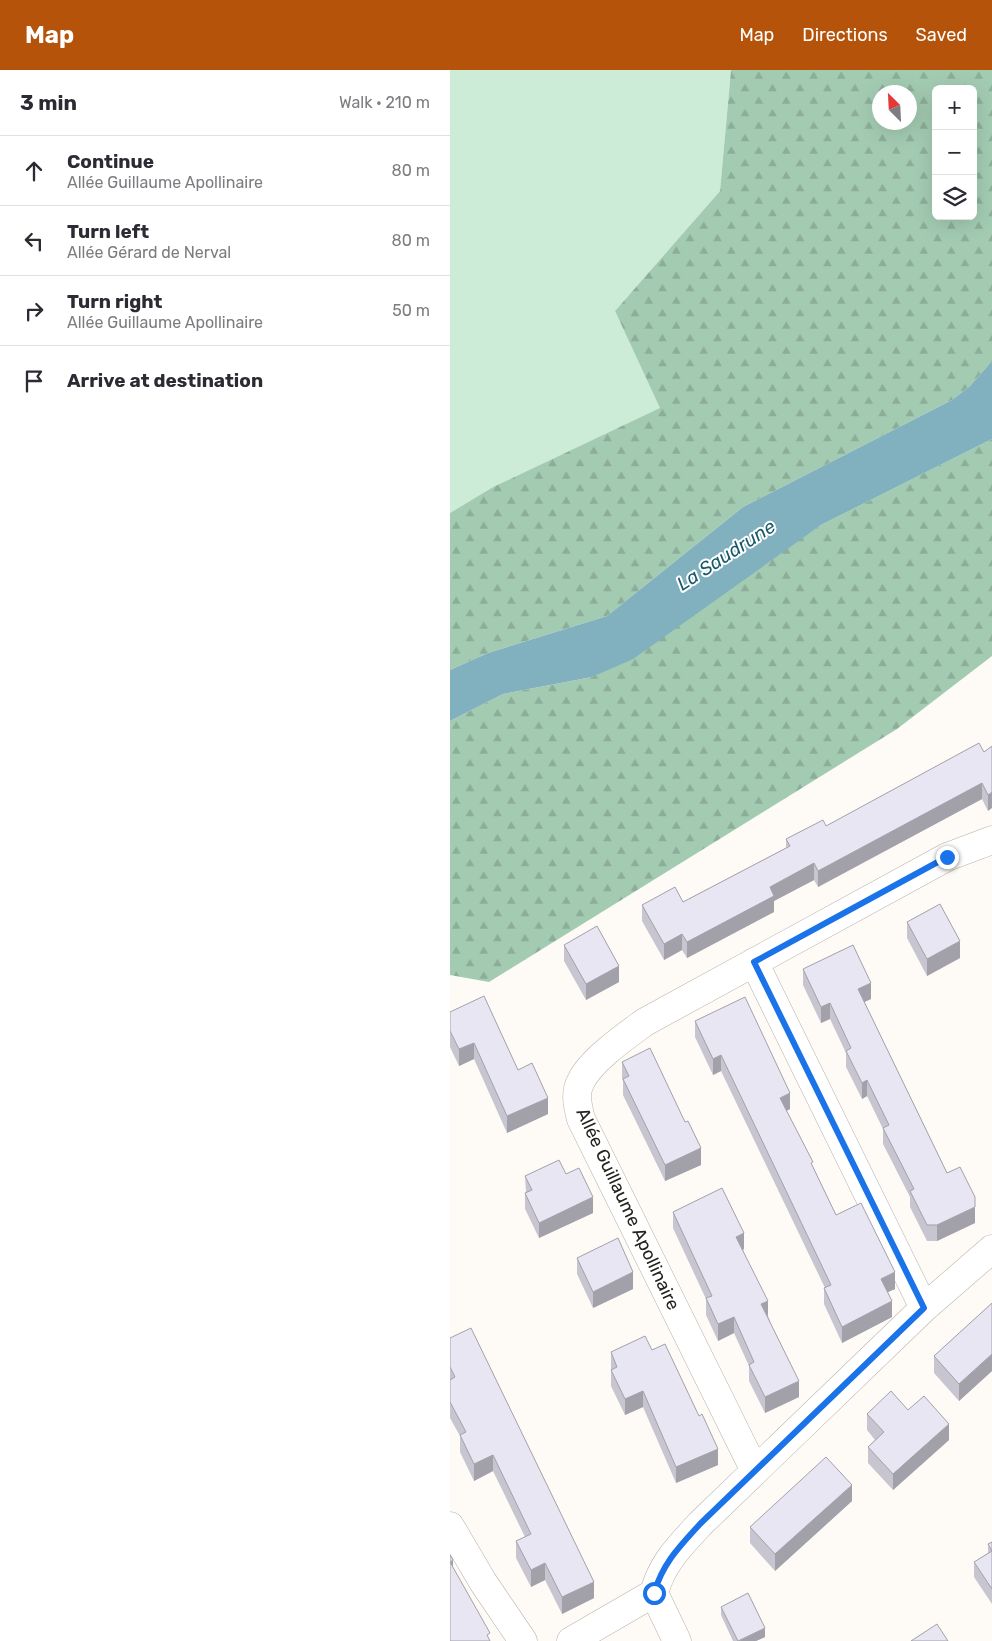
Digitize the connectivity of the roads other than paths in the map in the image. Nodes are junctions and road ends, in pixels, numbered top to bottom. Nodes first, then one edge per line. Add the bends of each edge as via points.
1 (992, 840) edge
2 (754, 962) junction
3 (992, 1249) edge
4 (924, 1308) junction
5 (755, 1471) junction
6 (450, 1526) edge
7 (654, 1593) junction
8 (523, 1641) edge
9 (571, 1641) edge
10 (677, 1641) edge

1 - 2 street, Allée Guillaume Apollinaire via 947,857
2 - 4 street
2 - 5 street, Allée Guillaume Apollinaire via 645,1022 617,1043 580,1081 576,1099 581,1119
3 - 4 street
4 - 5 street
5 - 7 street via 674,1553 659,1574
6 - 8 street
7 - 9 street
7 - 10 street

